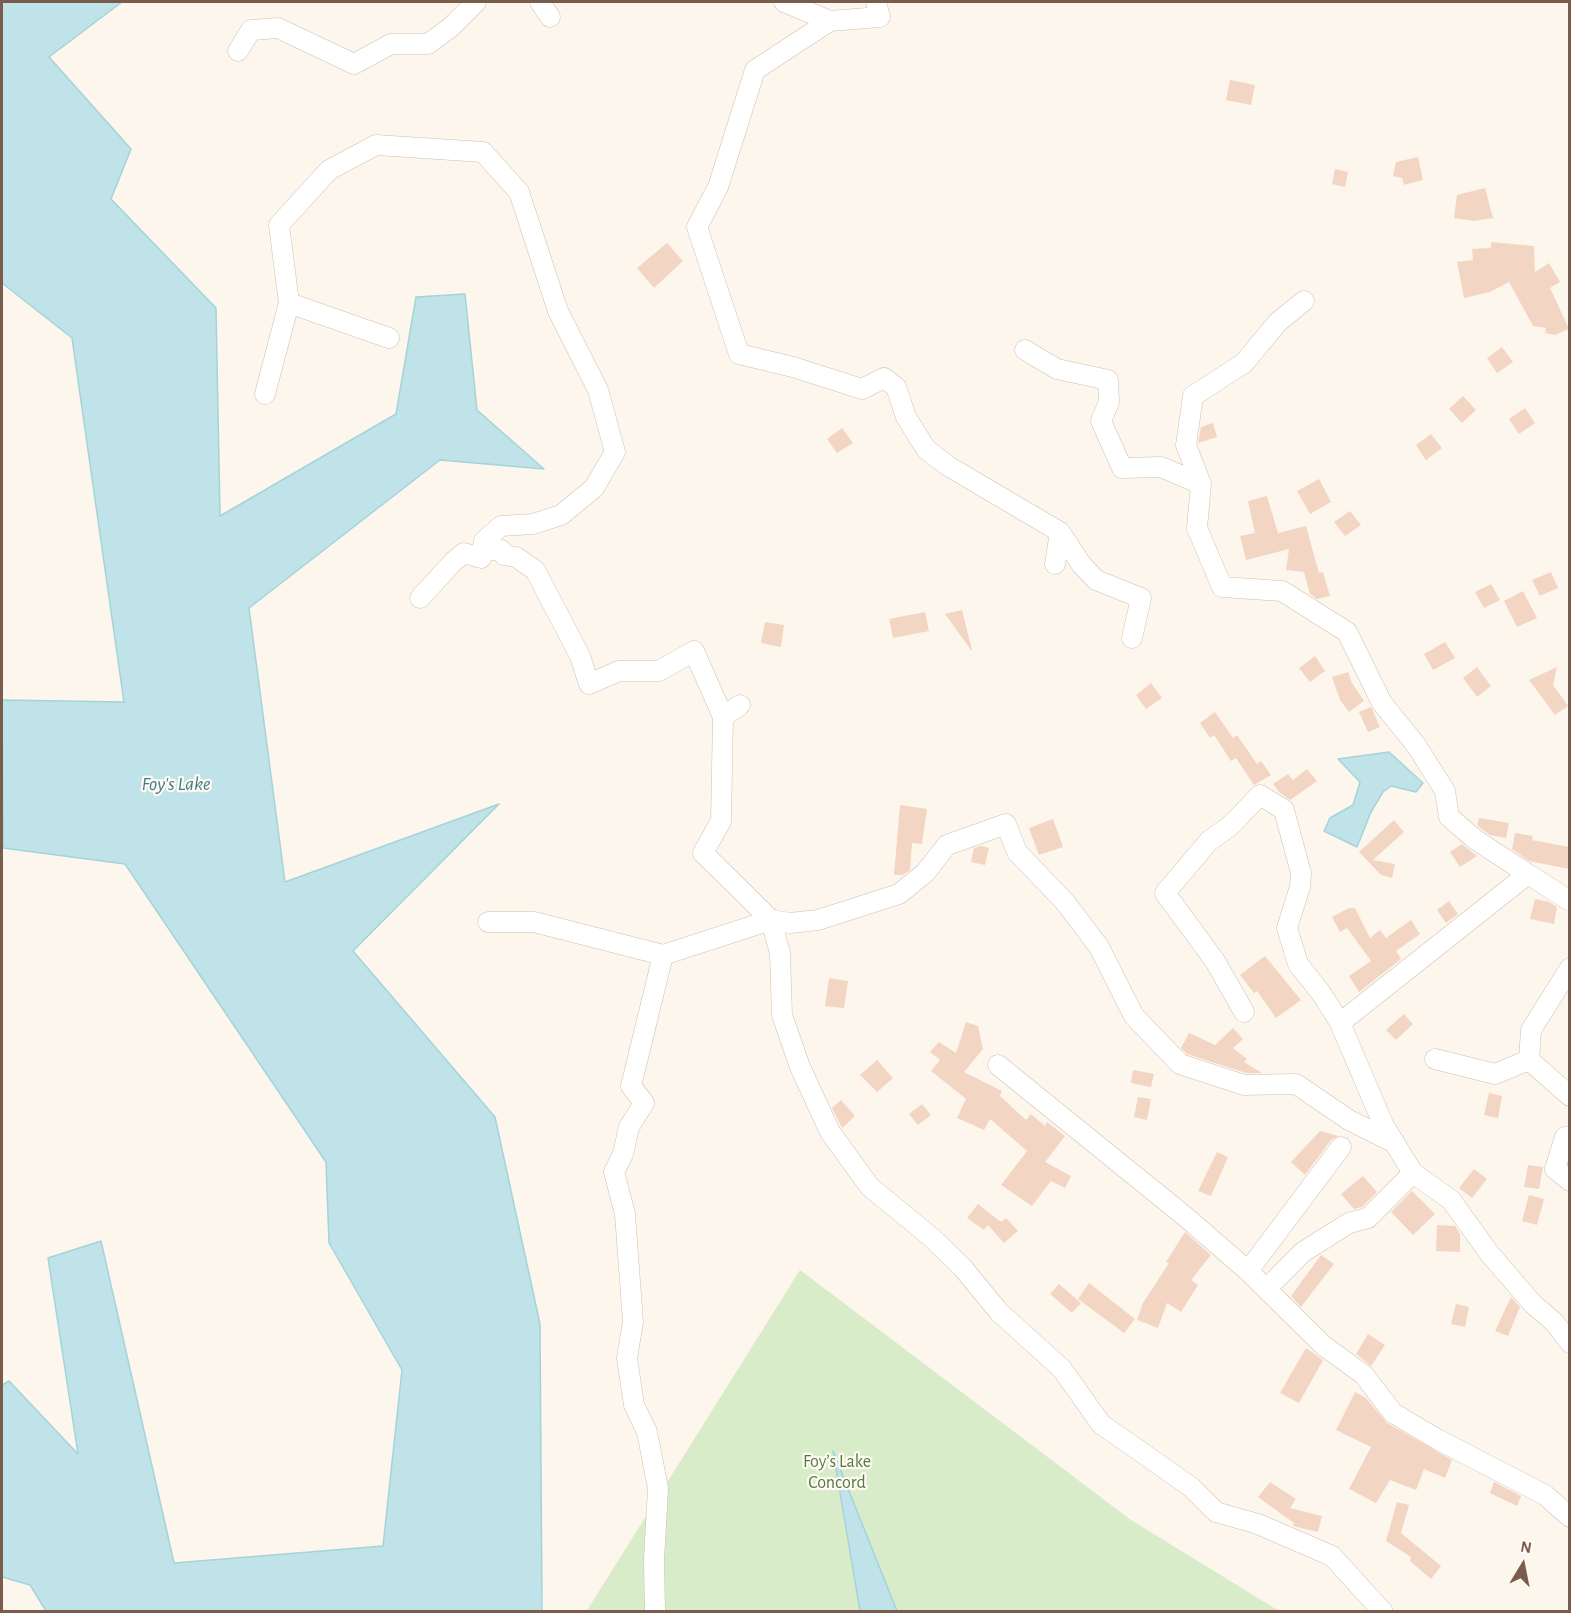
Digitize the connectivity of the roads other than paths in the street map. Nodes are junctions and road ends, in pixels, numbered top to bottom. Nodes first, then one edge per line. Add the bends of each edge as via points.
1 (476, 2) edge
2 (784, 2) edge
3 (876, 2) edge
4 (830, 21) junction
5 (238, 51) dead end
6 (1304, 301) dead end
7 (289, 303) junction
8 (389, 338) dead end
9 (1025, 350) dead end
10 (265, 394) dead end
11 (1201, 484) junction
12 (1060, 532) junction
13 (481, 558) junction
14 (1055, 564) dead end
15 (420, 598) dead end
16 (1132, 638) dead end
17 (740, 705) dead end
18 (723, 717) junction
19 (1528, 874) junction
20 (1569, 901) edge
21 (771, 920) junction
22 (488, 922) dead end
23 (663, 955) junction
24 (1569, 968) edge
25 (1244, 1012) dead end
26 (1340, 1023) junction
27 (1435, 1059) dead end
28 (1529, 1060) junction
29 (998, 1065) dead end
30 (1569, 1096) edge
31 (1569, 1136) edge
32 (1395, 1143) junction
33 (1341, 1148) dead end
34 (1413, 1173) junction
35 (1569, 1181) edge
36 (1248, 1271) junction
37 (1266, 1289) junction
38 (1569, 1343) edge
39 (1569, 1517) edge
40 (655, 1611) edge
41 (1383, 1611) edge

1 - 5 street via 428,44 391,44 354,64 278,28 251,30
2 - 4 street
3 - 4 street via 880,17
4 - 12 street via 755,70 718,187 697,227 739,354 862,389 884,378 896,387 906,417 926,449
6 - 11 street via 1278,322 1244,363 1192,396 1186,445
7 - 8 street
7 - 10 street
7 - 13 street via 279,225 329,170 376,145 483,152 519,192 558,311 598,390 615,453 594,488 561,515 533,524 501,526 484,541
9 - 11 street via 1057,369 1108,380 1109,402 1101,421 1122,468 1161,467
11 - 19 street via 1197,528 1222,587 1282,591 1347,632 1382,703 1416,745 1445,791 1449,817
12 - 14 street
12 - 16 street via 1096,580 1141,598
13 - 15 street via 464,554 453,561
13 - 18 street via 485,550 501,550 535,570 580,656 589,684 619,671 659,671 694,651
17 - 18 street
18 - 21 street via 721,820 703,852
19 - 20 street
19 - 26 street
21 - 23 street
21 - 32 street via 818,921 899,894 925,873 947,845 1006,824 1017,852 1065,902 1099,947 1134,1016 1180,1064 1244,1085 1296,1084 1349,1120
21 - 41 street via 780,953 782,1015 800,1067 830,1132 870,1187 931,1237 999,1312 1062,1369 1101,1424 1191,1487 1216,1512 1258,1524 1332,1556
22 - 23 street via 534,922
23 - 40 street via 632,1086 644,1103 629,1126 614,1172 625,1214 633,1322 627,1358 634,1405 647,1431 658,1488
24 - 28 street via 1531,1030
25 - 26 street via 1215,961 1165,893 1209,841 1260,795 1284,810 1301,873 1287,928 1298,964
26 - 32 street
27 - 28 street via 1496,1074
28 - 30 street
29 - 36 street
31 - 35 street via 1565,1137 1555,1169
32 - 34 street
33 - 36 street
34 - 37 street via 1368,1218 1349,1223 1303,1252
34 - 38 street via 1451,1200 1489,1253
36 - 37 street
37 - 39 street via 1324,1346 1364,1375 1393,1413 1545,1495

